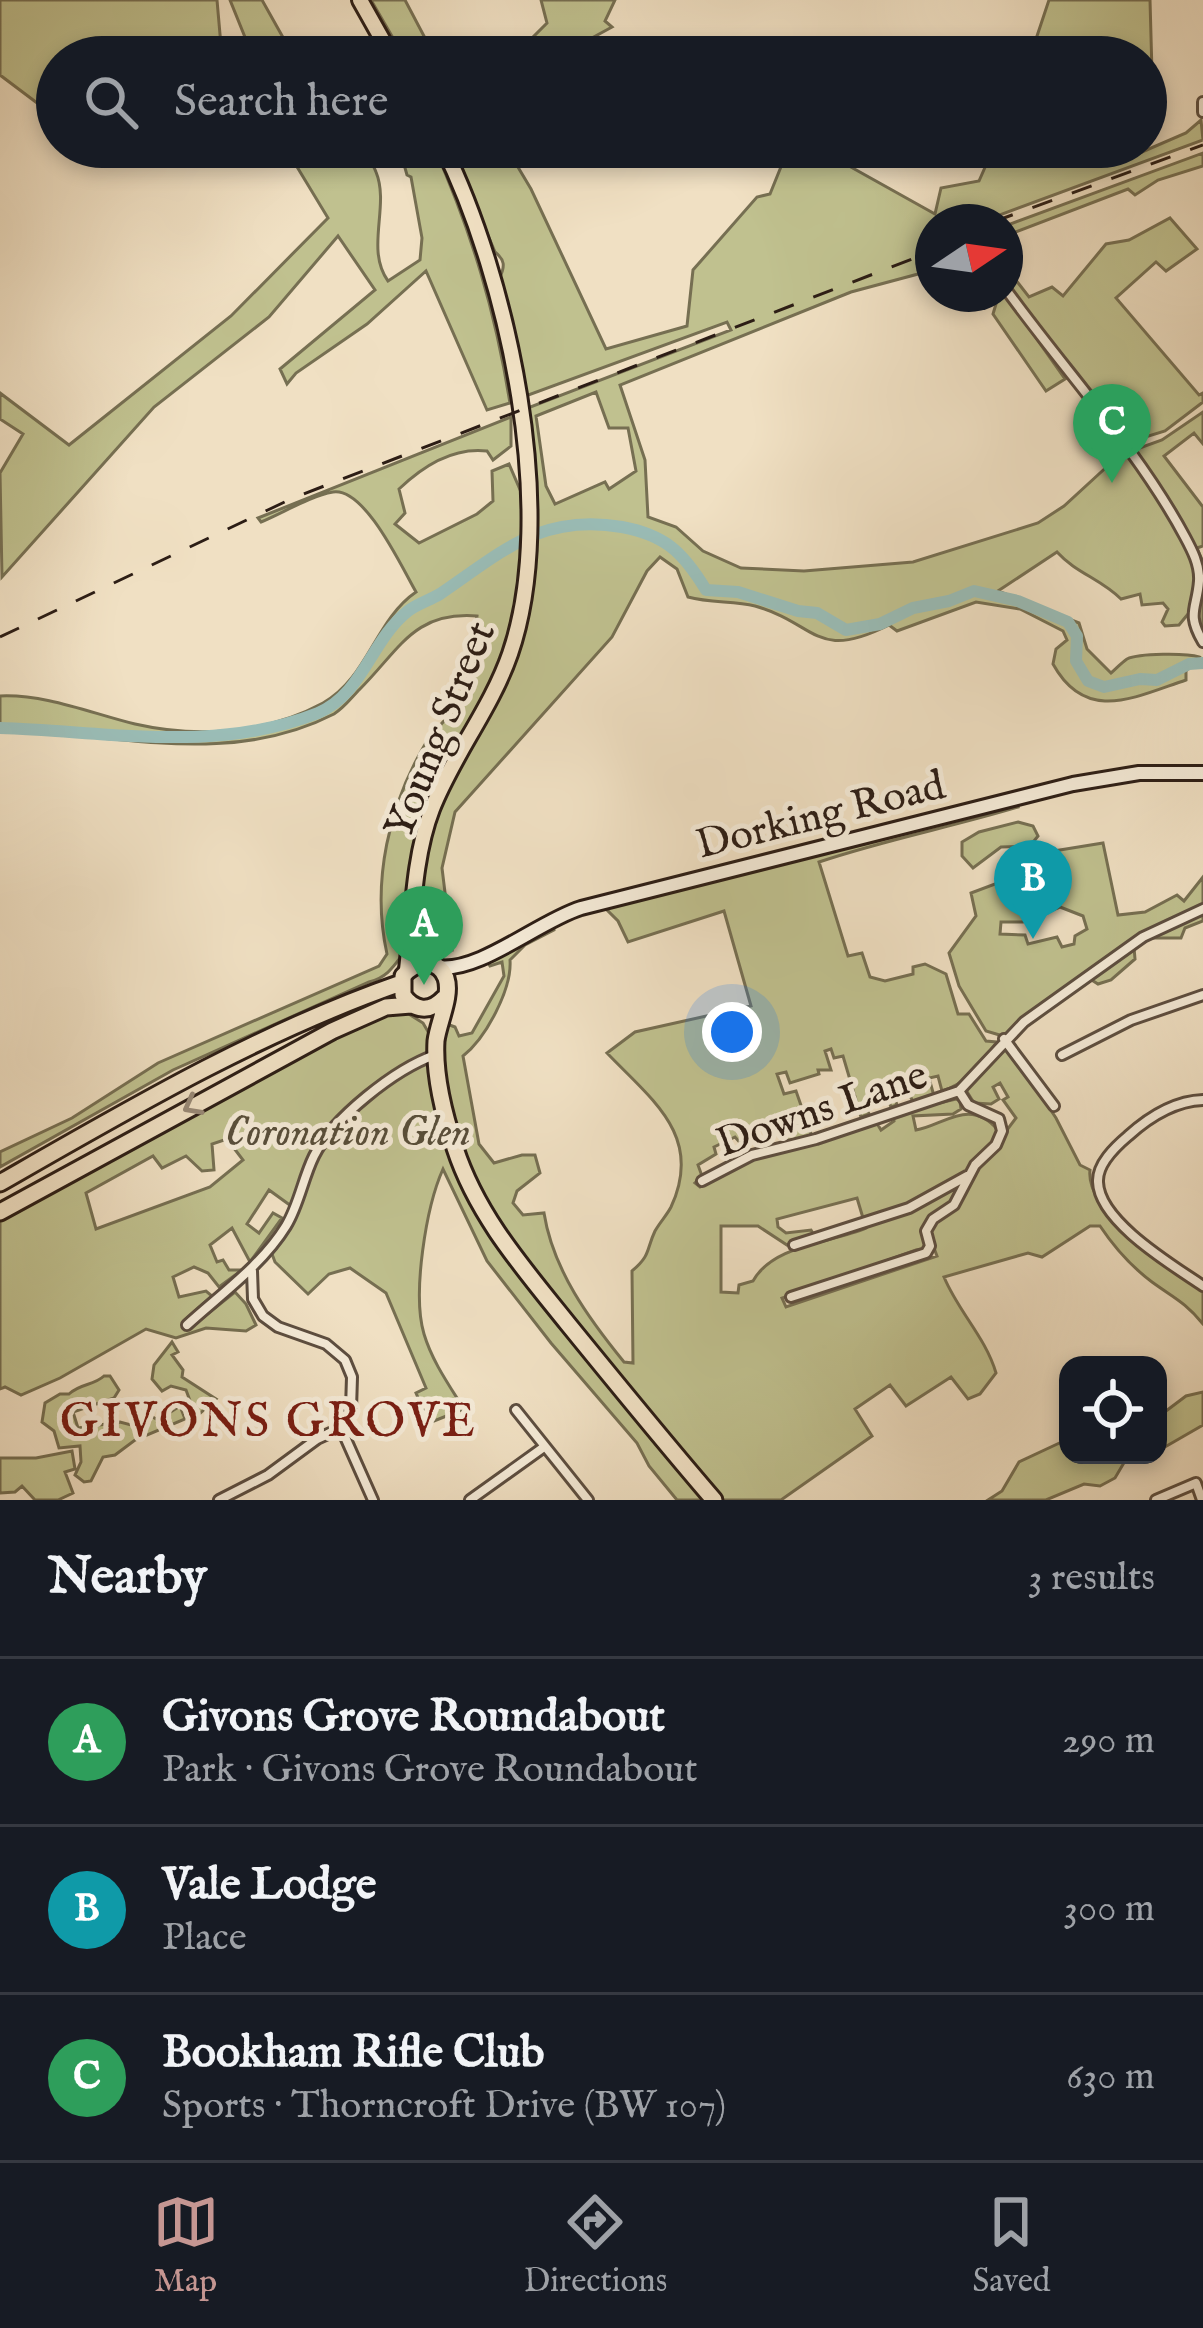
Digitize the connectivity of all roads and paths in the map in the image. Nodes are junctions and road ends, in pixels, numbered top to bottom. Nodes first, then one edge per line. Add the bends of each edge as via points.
1 (360, 0) edge
2 (380, 36) edge
3 (1203, 102) edge
4 (1203, 112) edge
5 (451, 168) edge
6 (1023, 311) edge
7 (1203, 642) edge
8 (1203, 772) edge
9 (1203, 909) edge
10 (415, 917) junction
11 (466, 964) junction
12 (433, 965) junction
13 (404, 976) junction
14 (446, 992) junction
15 (1203, 995) edge
16 (415, 1007) junction
17 (1004, 1039) junction
18 (436, 1046) junction
19 (1062, 1054) dead end
20 (959, 1091) junction
21 (1203, 1100) edge
22 (1054, 1106) dead end
23 (969, 1176) junction
24 (702, 1181) dead end
25 (0, 1183) edge
26 (0, 1212) edge
27 (794, 1245) dead end
28 (252, 1269) junction
29 (1203, 1286) edge
30 (791, 1297) dead end
31 (187, 1325) dead end
32 (516, 1410) dead end
33 (341, 1428) junction
34 (544, 1448) junction
35 (219, 1500) edge
36 (374, 1500) edge
37 (470, 1500) edge
38 (588, 1500) edge
39 (714, 1500) edge
40 (1156, 1500) edge
41 (1202, 1500) edge

1 - 2 main road
3 - 4 street
5 - 10 main road, Young Street via 502,309 519,398 527,576 506,665 426,825
6 - 7 street via 1158,487 1184,534 1198,565 1192,615
8 - 11 main road, Dorking Road via 1073,784 581,908
9 - 17 street, Downs Lane via 1143,937
10 - 12 main road, Young Street
10 - 13 main road, Young Street
11 - 12 main road, Dorking Road
11 - 14 main road, Dorking Road
12 - 13 highway
12 - 14 highway
13 - 16 highway via 403,995
13 - 25 highway via 190,1076
14 - 16 highway via 435,1006
14 - 18 highway
15 - 19 street
16 - 18 highway
16 -> 26 highway via 386,1007 332,1031
17 - 20 street, Downs Lane
17 - 22 street
18 - 28 street via 329,1132 286,1225
18 - 39 highway via 450,1133 480,1206
20 - 23 street, Downs Lane via 968,1105 999,1119 1002,1131
20 - 24 street, Downs Lane via 752,1155
21 - 29 street via 1142,1124 1110,1154 1098,1183 1140,1243
23 - 27 street, Downs Lane via 909,1208
23 - 30 street, Downs Lane via 954,1205 933,1219 926,1253
28 - 31 street
28 - 33 street via 262,1316 326,1344 350,1368 351,1409
32 - 34 street
33 - 35 street
33 - 36 street
34 - 37 street
34 - 38 street
40 - 41 street via 1193,1483

